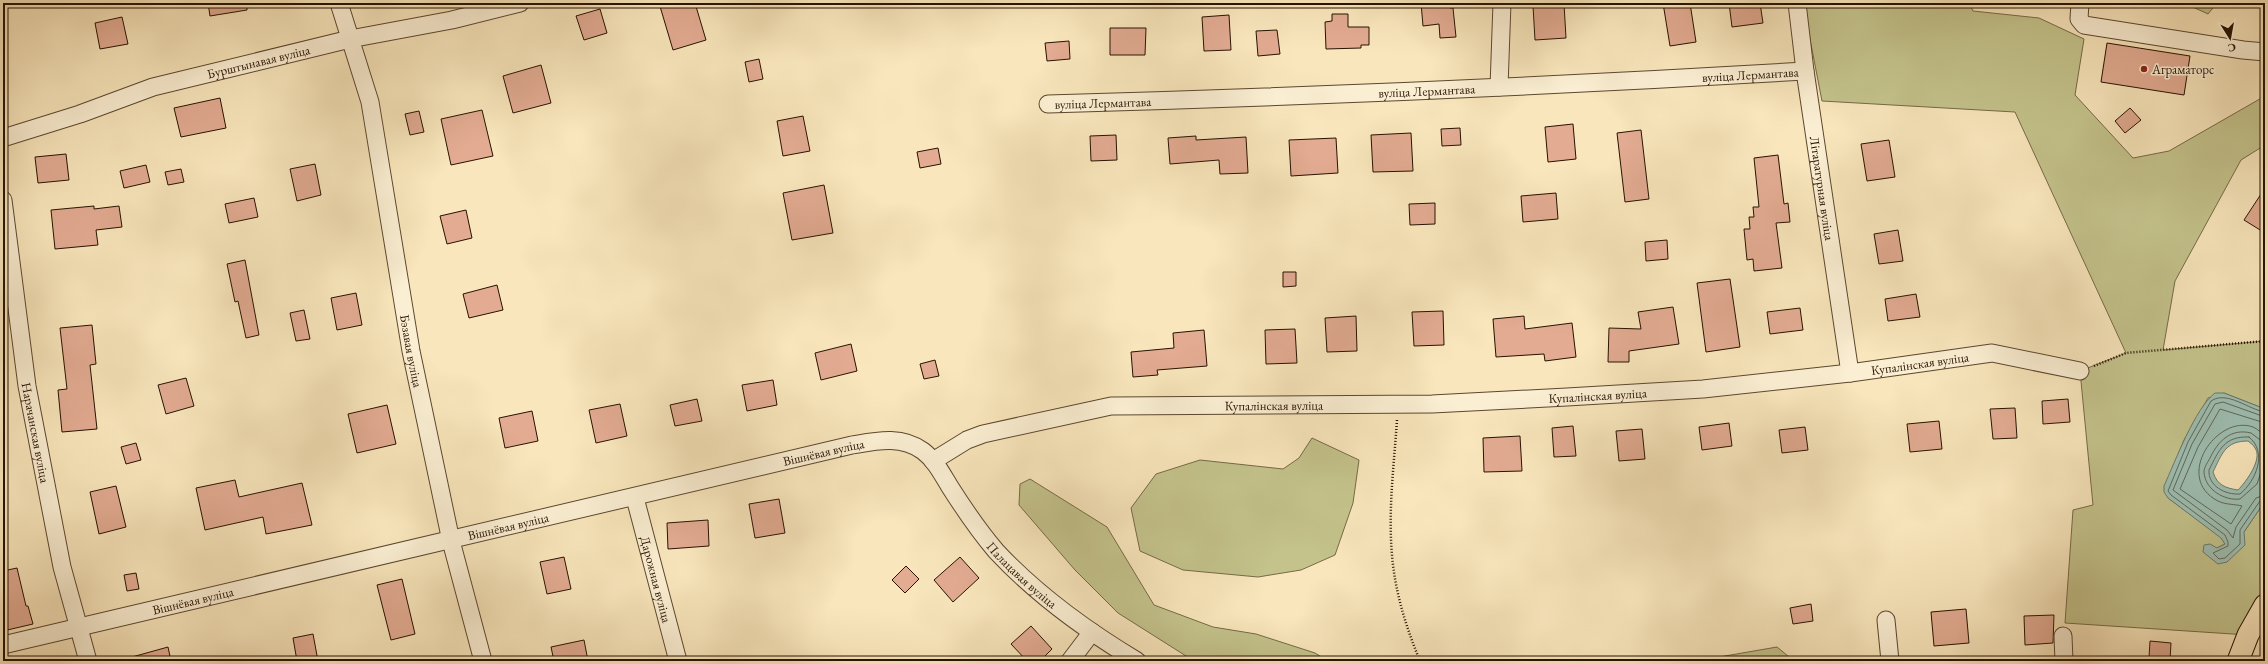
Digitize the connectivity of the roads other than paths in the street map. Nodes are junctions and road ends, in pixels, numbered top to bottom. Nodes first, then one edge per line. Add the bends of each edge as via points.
1 (339, 3) edge
2 (520, 3) edge
3 (1502, 3) edge
4 (1797, 3) edge
5 (2080, 3) edge
6 (350, 39) junction
7 (2265, 52) edge
8 (1805, 71) junction
9 (1500, 87) junction
10 (1048, 104) dead end
11 (3, 138) edge
12 (3, 200) edge
13 (2080, 371) road end
14 (1850, 373) junction
15 (933, 461) junction
16 (635, 498) junction
17 (451, 541) junction
18 (2265, 605) edge
19 (1886, 620) dead end
20 (78, 628) junction
21 (1092, 632) junction
22 (2063, 636) dead end
23 (3, 645) edge
24 (88, 661) edge
25 (483, 661) edge
26 (678, 661) edge
27 (1070, 661) edge
28 (1137, 661) edge
29 (1890, 661) edge
30 (2064, 661) edge
31 (2238, 661) edge

1 - 6 street, Бэзавая вуліца
2 - 6 street, Бурштынавая вуліца via 452,20
3 - 9 street
4 - 8 street, Літаратурная вуліца
5 - 7 street via 2079,19 2084,25
6 - 11 street, Бурштынавая вуліца via 153,87 80,114
6 - 17 street, Бэзавая вуліца via 370,102 411,351
8 - 9 street, вуліца Лермантава
8 - 14 street, Літаратурная вуліца
9 - 10 street, вуліца Лермантава via 1266,98
12 - 20 street, Нарачанская вуліца via 27,386 62,567
13 - 14 street, Купалінская вуліца via 1992,353
14 - 15 street, Купалінская вуліца via 1703,389 1567,398 1399,404 1111,406 982,434 966,440
15 - 16 street, Вішнёвая вуліца via 911,443 894,440 875,441
15 - 21 street, Палацавая вуліца via 996,551 1029,582
16 - 17 street, Вішнёвая вуліца
16 - 26 street, Дарожная вуліца
17 - 20 street, Вішнёвая вуліца
17 - 25 street, Бэзавая вуліца
18 - 31 main road via 2248,635
19 - 29 street
20 - 23 street, Вішнёвая вуліца
20 - 24 street, Нарачанская вуліца
21 - 27 street
21 - 28 street, Палацавая вуліца
22 - 30 street

